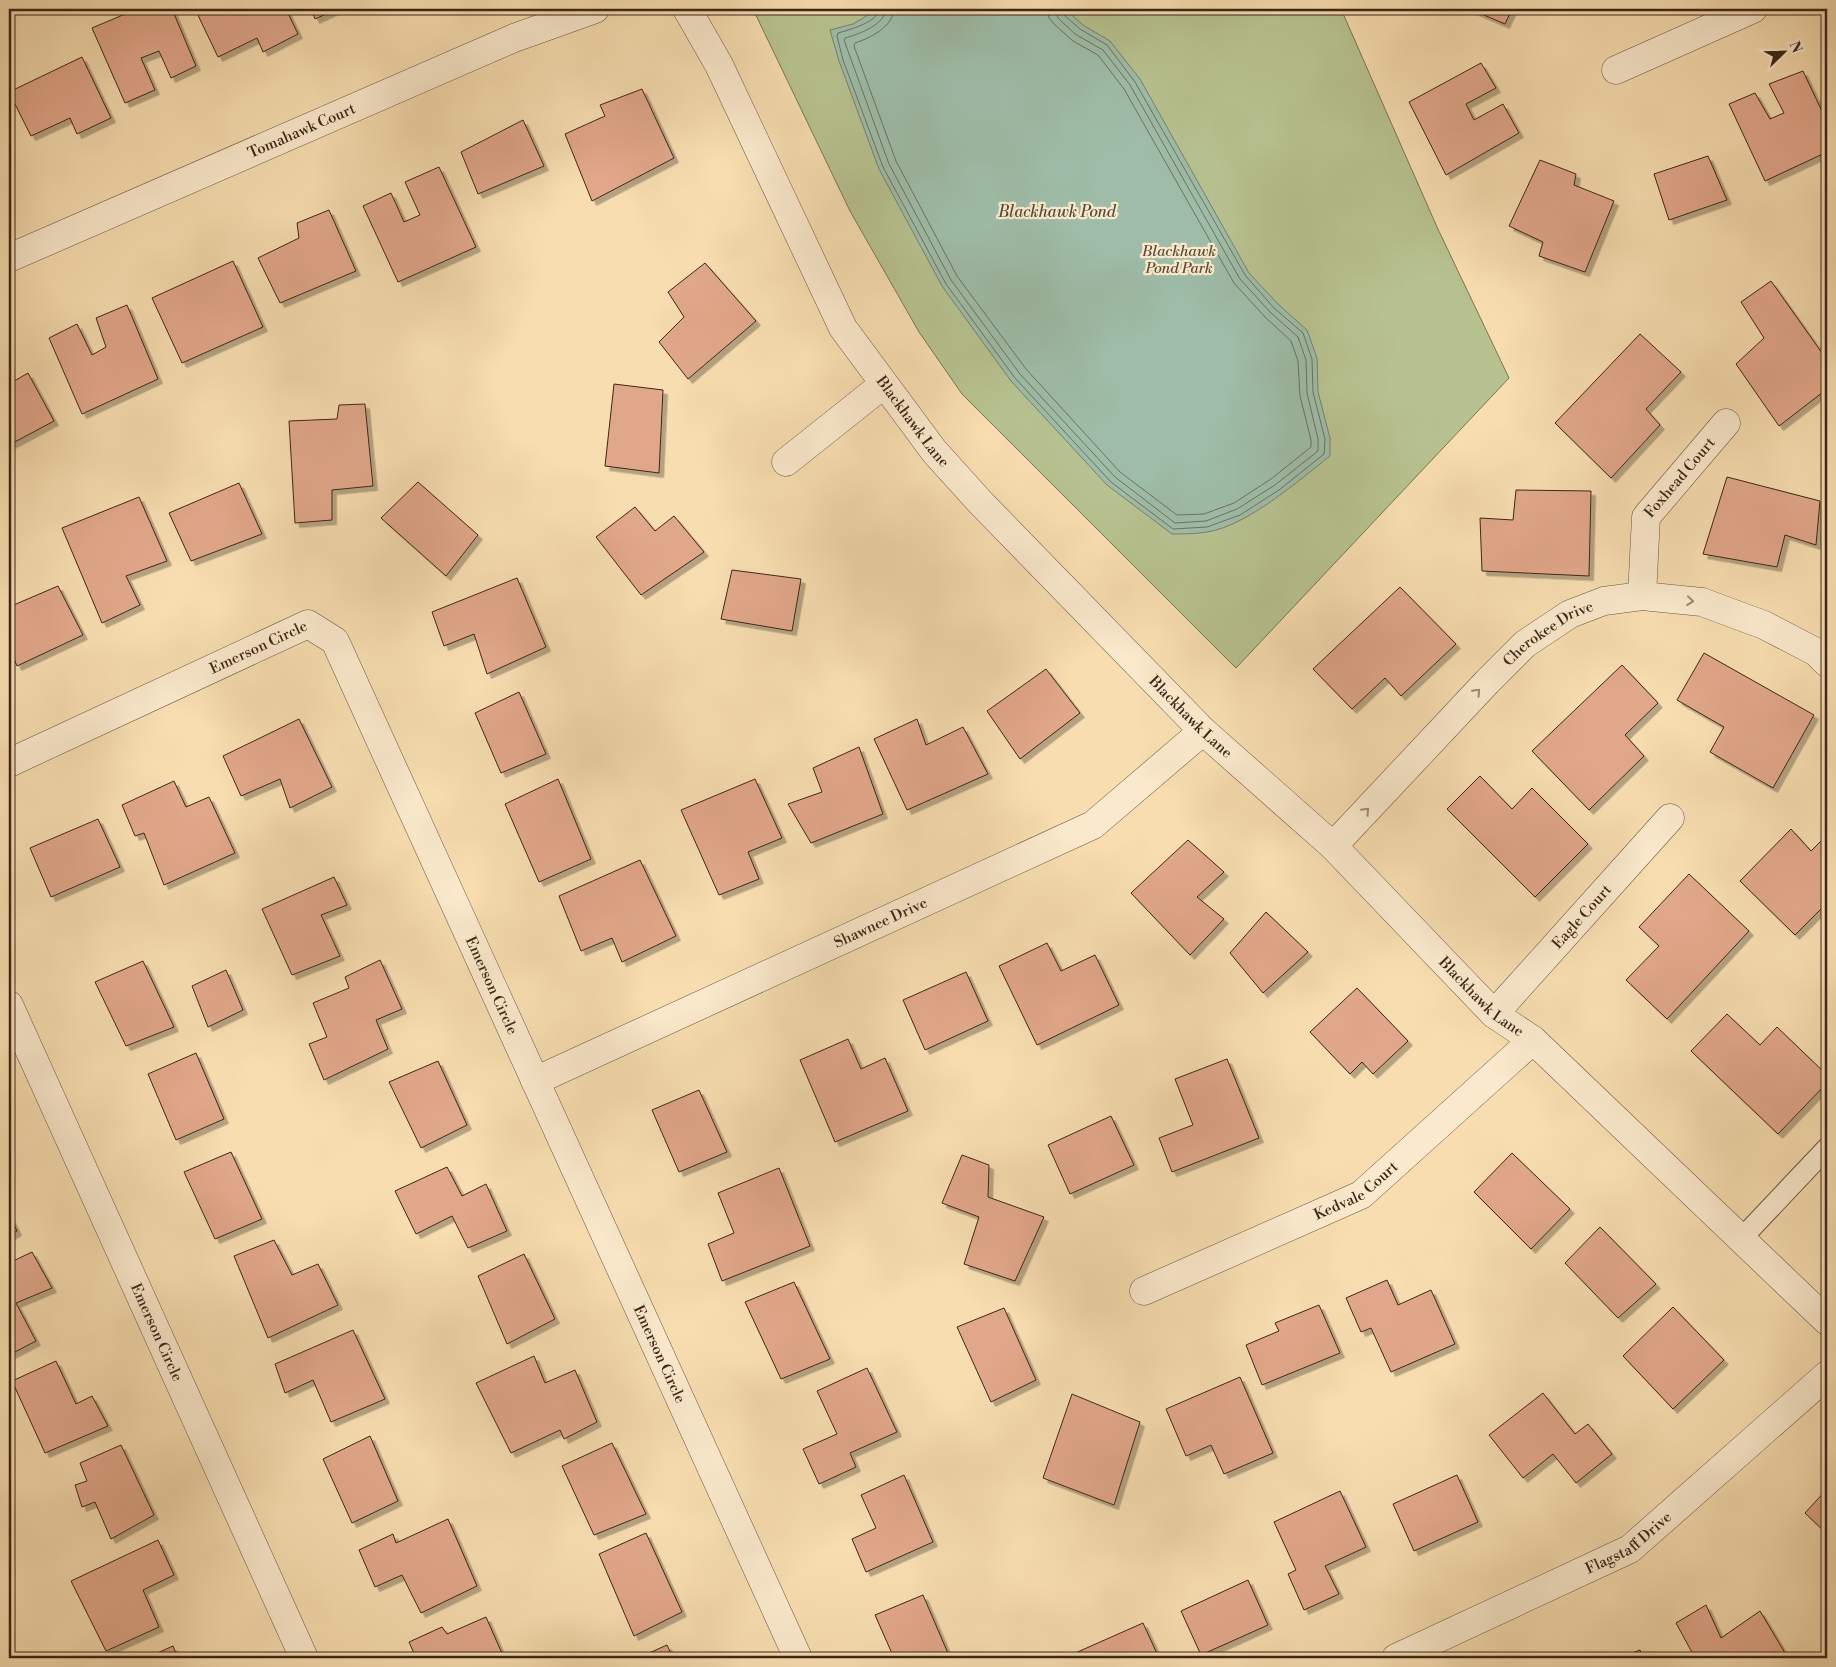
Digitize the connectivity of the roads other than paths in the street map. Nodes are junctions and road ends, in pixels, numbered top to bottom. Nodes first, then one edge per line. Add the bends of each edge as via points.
1 (595, 9) edge
2 (687, 9) edge
3 (1753, 9) edge
4 (1616, 70) dead end
5 (9, 258) edge
6 (884, 384) junction
7 (1726, 423) dead end
8 (786, 462) dead end
9 (1642, 596) junction
10 (1823, 651) edge
11 (1203, 731) junction
12 (9, 763) edge
13 (1670, 818) dead end
14 (1333, 846) junction
15 (9, 1004) edge
16 (1494, 1014) junction
17 (1533, 1040) junction
18 (535, 1081) junction
19 (1827, 1148) edge
20 (1742, 1239) junction
21 (1144, 1291) dead end
22 (1827, 1321) edge
23 (1827, 1375) edge
24 (304, 1658) edge
25 (798, 1658) edge
26 (1396, 1658) edge

1 - 5 street, Tomahawk Court via 505,42
2 - 6 street, Blackhawk Lane via 719,65 843,328
3 - 4 street
6 - 8 street
6 - 11 street, Blackhawk Lane via 934,451 980,502
7 - 9 street, Foxhead Court via 1646,517
9 -> 10 street, Cherokee Drive via 1702,602
14 -> 9 street, Cherokee Drive via 1525,644 1570,614 1604,601
11 - 14 street, Blackhawk Lane
11 - 18 street, Shawnee Drive via 1093,825
12 - 18 street, Emerson Circle via 308,624 335,641
13 - 16 street, Eagle Court
14 - 16 street, Blackhawk Lane
15 - 24 street, Emerson Circle
16 - 17 street, Blackhawk Lane
17 - 20 street, Blackhawk Lane
17 - 21 street, Kedvale Court via 1361,1195
18 - 25 street, Emerson Circle
19 - 20 lane
20 - 22 street, Blackhawk Lane
23 - 26 street, Flagstaff Drive via 1630,1550

